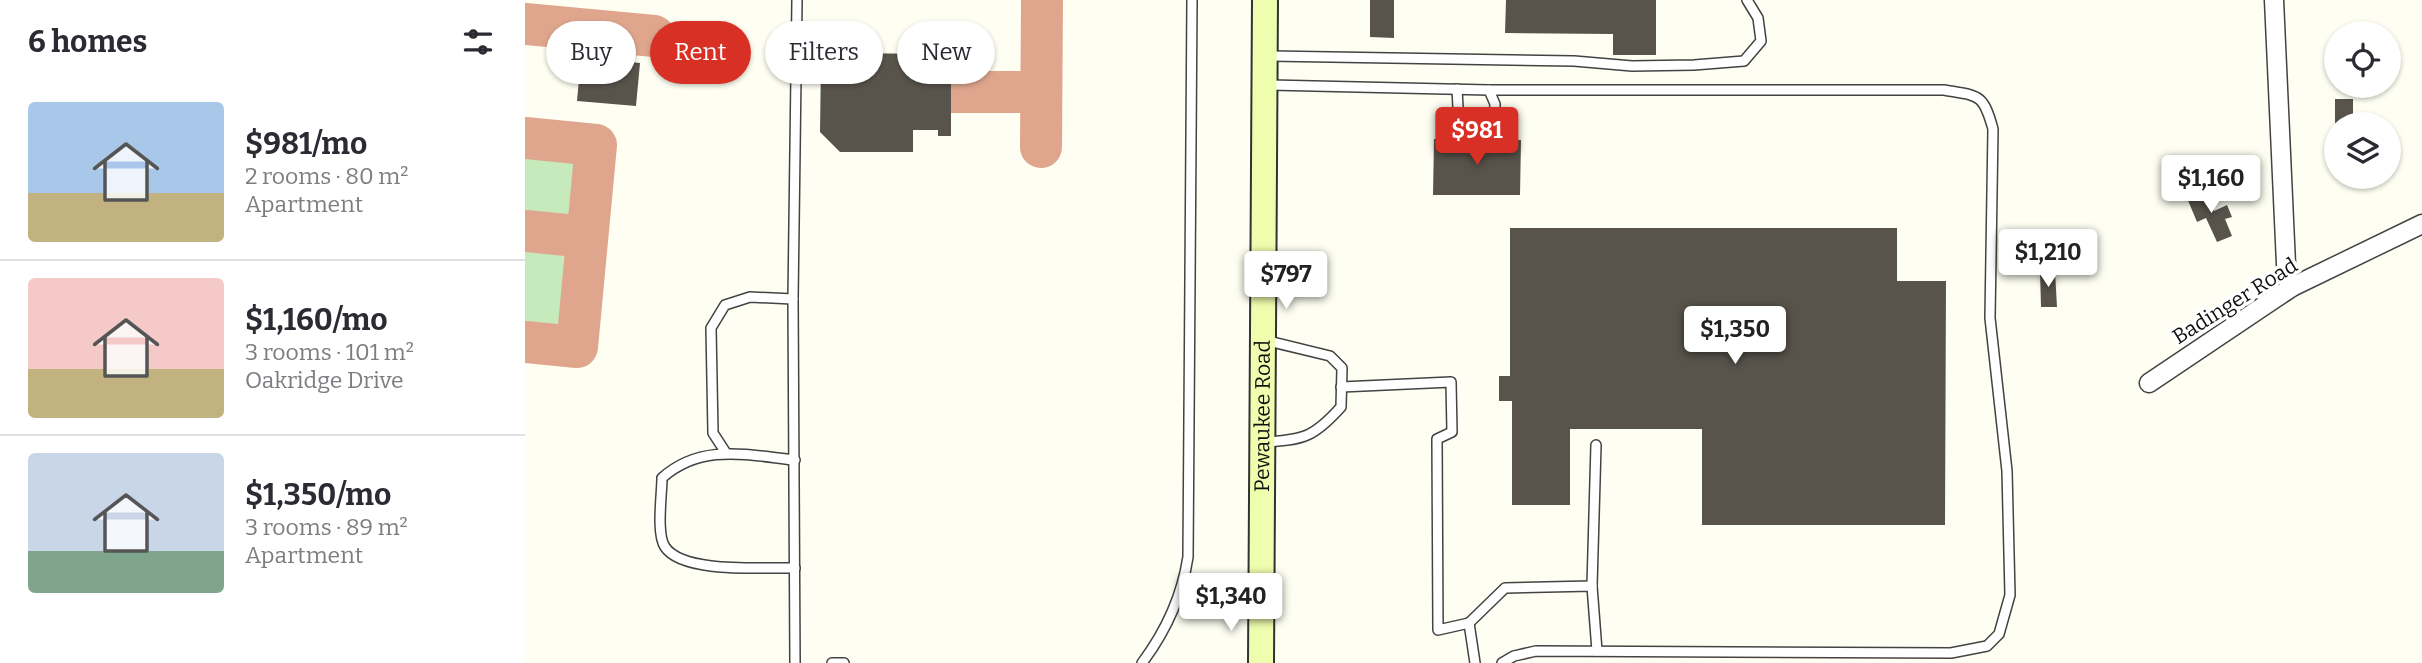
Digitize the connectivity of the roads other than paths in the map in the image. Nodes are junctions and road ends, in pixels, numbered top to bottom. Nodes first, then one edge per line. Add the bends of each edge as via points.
1 (797, 0) edge
2 (1192, 0) edge
3 (1265, 0) edge
4 (1747, 0) edge
5 (2274, 0) edge
6 (1265, 55) junction
7 (1265, 85) junction
8 (1457, 89) junction
9 (1489, 90) junction
10 (1459, 125) dead end
11 (1494, 126) dead end
12 (2422, 224) edge
13 (2292, 287) junction
14 (793, 299) junction
15 (1263, 340) junction
16 (2149, 383) dead end
17 (1342, 387) junction
18 (1262, 442) junction
19 (1596, 445) dead end
20 (726, 453) junction
21 (795, 460) junction
22 (795, 568) junction
23 (1592, 586) junction
24 (1468, 623) junction
25 (1262, 648) edge
26 (1597, 651) junction
27 (1641, 651) junction
28 (795, 663) edge
29 (832, 663) edge
30 (844, 663) edge
31 (1142, 663) edge
32 (1242, 663) edge
33 (1475, 663) edge
34 (1502, 663) edge
35 (1641, 663) edge

1 - 14 lane
2 - 31 lane via 1188,556 1183,586
3 - 6 main road, Pewaukee Road
4 - 6 lane via 1758,18 1761,41 1744,61 1632,65
5 - 13 street via 2286,264
6 - 7 main road, Pewaukee Road
7 - 8 lane
7 - 15 main road, Pewaukee Road
8 - 9 lane
8 - 10 lane
9 - 11 lane via 1495,104
9 - 27 lane via 1944,90 1973,95 1986,106 1993,129 1990,318 2007,471 2010,595 1999,634 1987,646 1951,653
12 - 13 street, Badinger Road
13 - 16 street, Badinger Road
14 - 20 lane via 750,297 725,305 711,328 713,433
14 - 21 lane
15 - 17 lane via 1329,356 1342,368
15 - 18 main road, Pewaukee Road
17 - 18 lane via 1341,407 1321,428 1293,440
17 - 24 lane via 1451,382 1452,432 1437,439 1438,630
18 - 25 main road, Pewaukee Road
19 - 23 lane
20 - 21 lane
20 - 22 lane via 677,464 662,478 664,546 696,565
21 - 22 lane
22 - 28 lane
23 - 24 lane via 1505,588
23 - 26 lane
24 - 33 lane
25 - 32 main road
26 - 27 lane
26 - 34 lane via 1537,650
27 - 35 lane
29 - 30 lane

